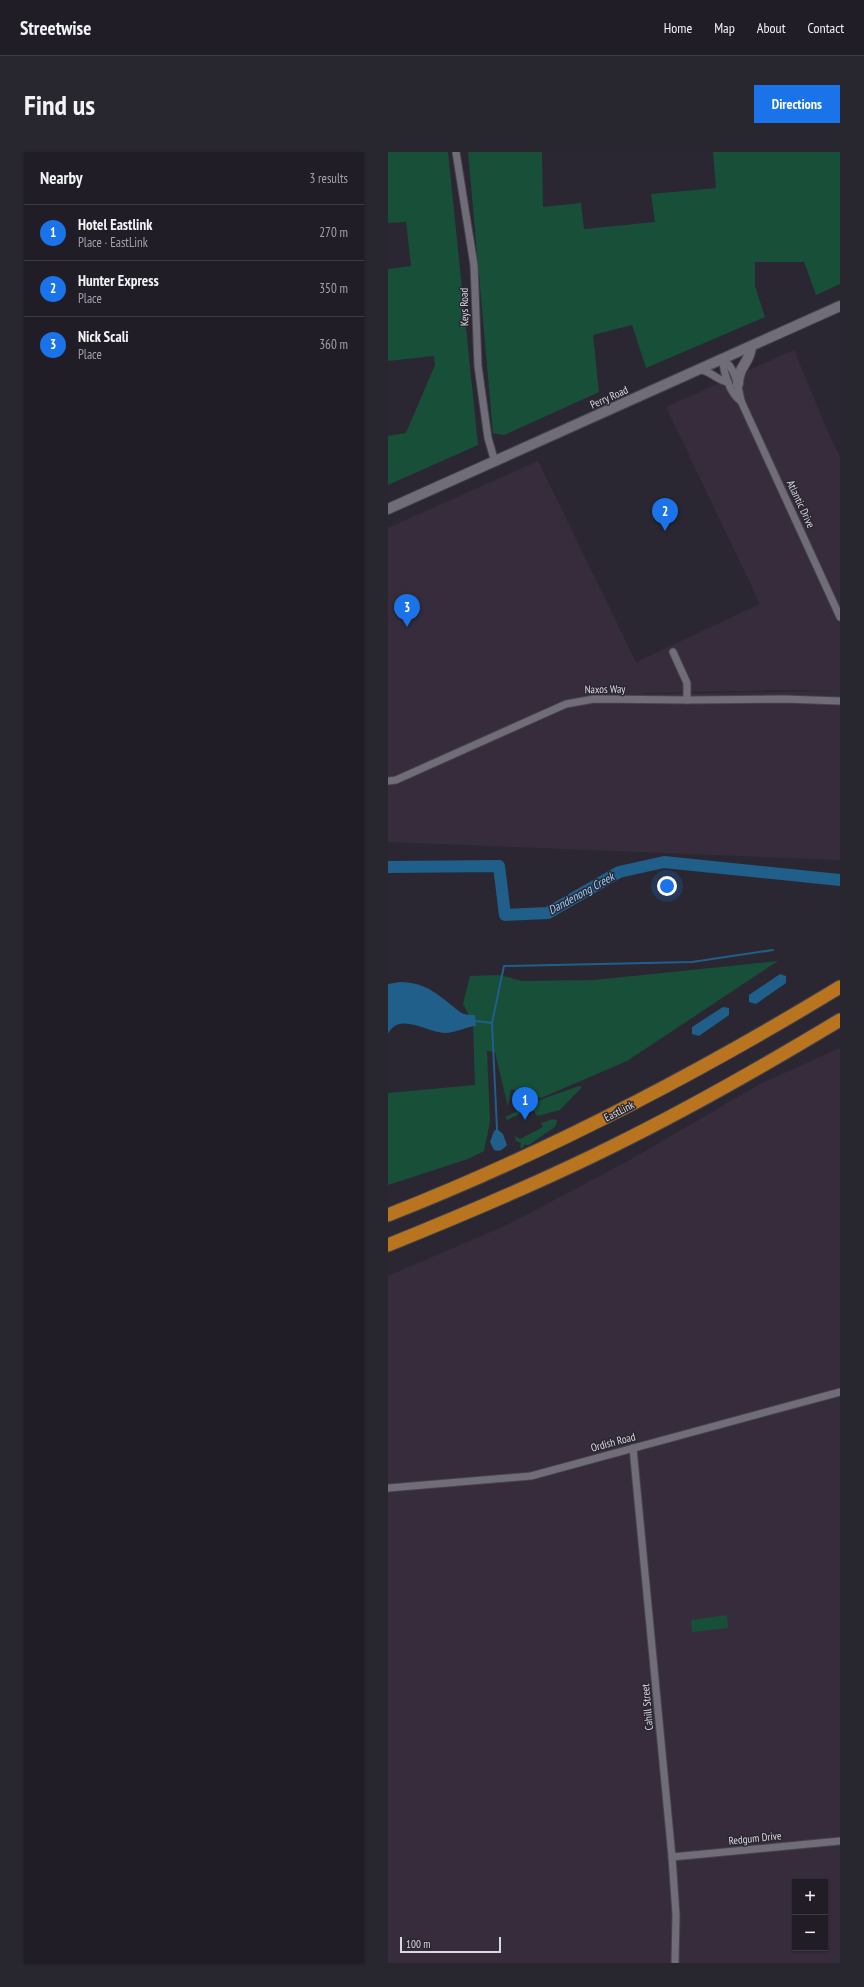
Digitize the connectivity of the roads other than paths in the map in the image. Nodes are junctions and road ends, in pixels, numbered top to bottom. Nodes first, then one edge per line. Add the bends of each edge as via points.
1 (456, 152) edge
2 (840, 306) edge
3 (751, 347) junction
4 (723, 359) junction
5 (699, 369) junction
6 (733, 383) junction
7 (495, 462) junction
8 (388, 509) edge
9 (840, 617) edge
10 (673, 652) dead end
11 (687, 700) junction
12 (840, 701) edge
13 (388, 781) edge
14 (840, 988) edge
15 (840, 1020) edge
16 (388, 1215) edge
17 (388, 1245) edge
18 (840, 1392) edge
19 (633, 1448) junction
20 (388, 1488) edge
21 (840, 1841) edge
22 (672, 1857) junction
23 (675, 1963) edge

1 - 7 street, Keys Road via 474,265 478,366 488,438
2 - 3 main road, Perry Road
3 - 4 main road, Perry Road
3 - 6 main road via 750,358
4 - 5 main road, Perry Road
4 - 6 street, Atlantic Drive via 731,365
5 - 6 street via 710,371 720,381
5 - 7 main road, Perry Road
6 - 9 street, Atlantic Drive
7 - 8 main road, Perry Road
10 - 11 street via 687,683
11 - 12 street, Naxos Way
11 - 13 street, Naxos Way via 594,699 573,702 396,780
14 - 16 highway, EastLink via 717,1060 630,1106 514,1162
15 - 17 highway via 715,1093 616,1145 452,1220
18 - 19 street, Ordish Road
19 - 20 street, Ordish Road via 531,1476
19 - 22 street, Cahill Street
21 - 22 street, Redgum Drive
22 - 23 street, Cahill Street via 676,1915

